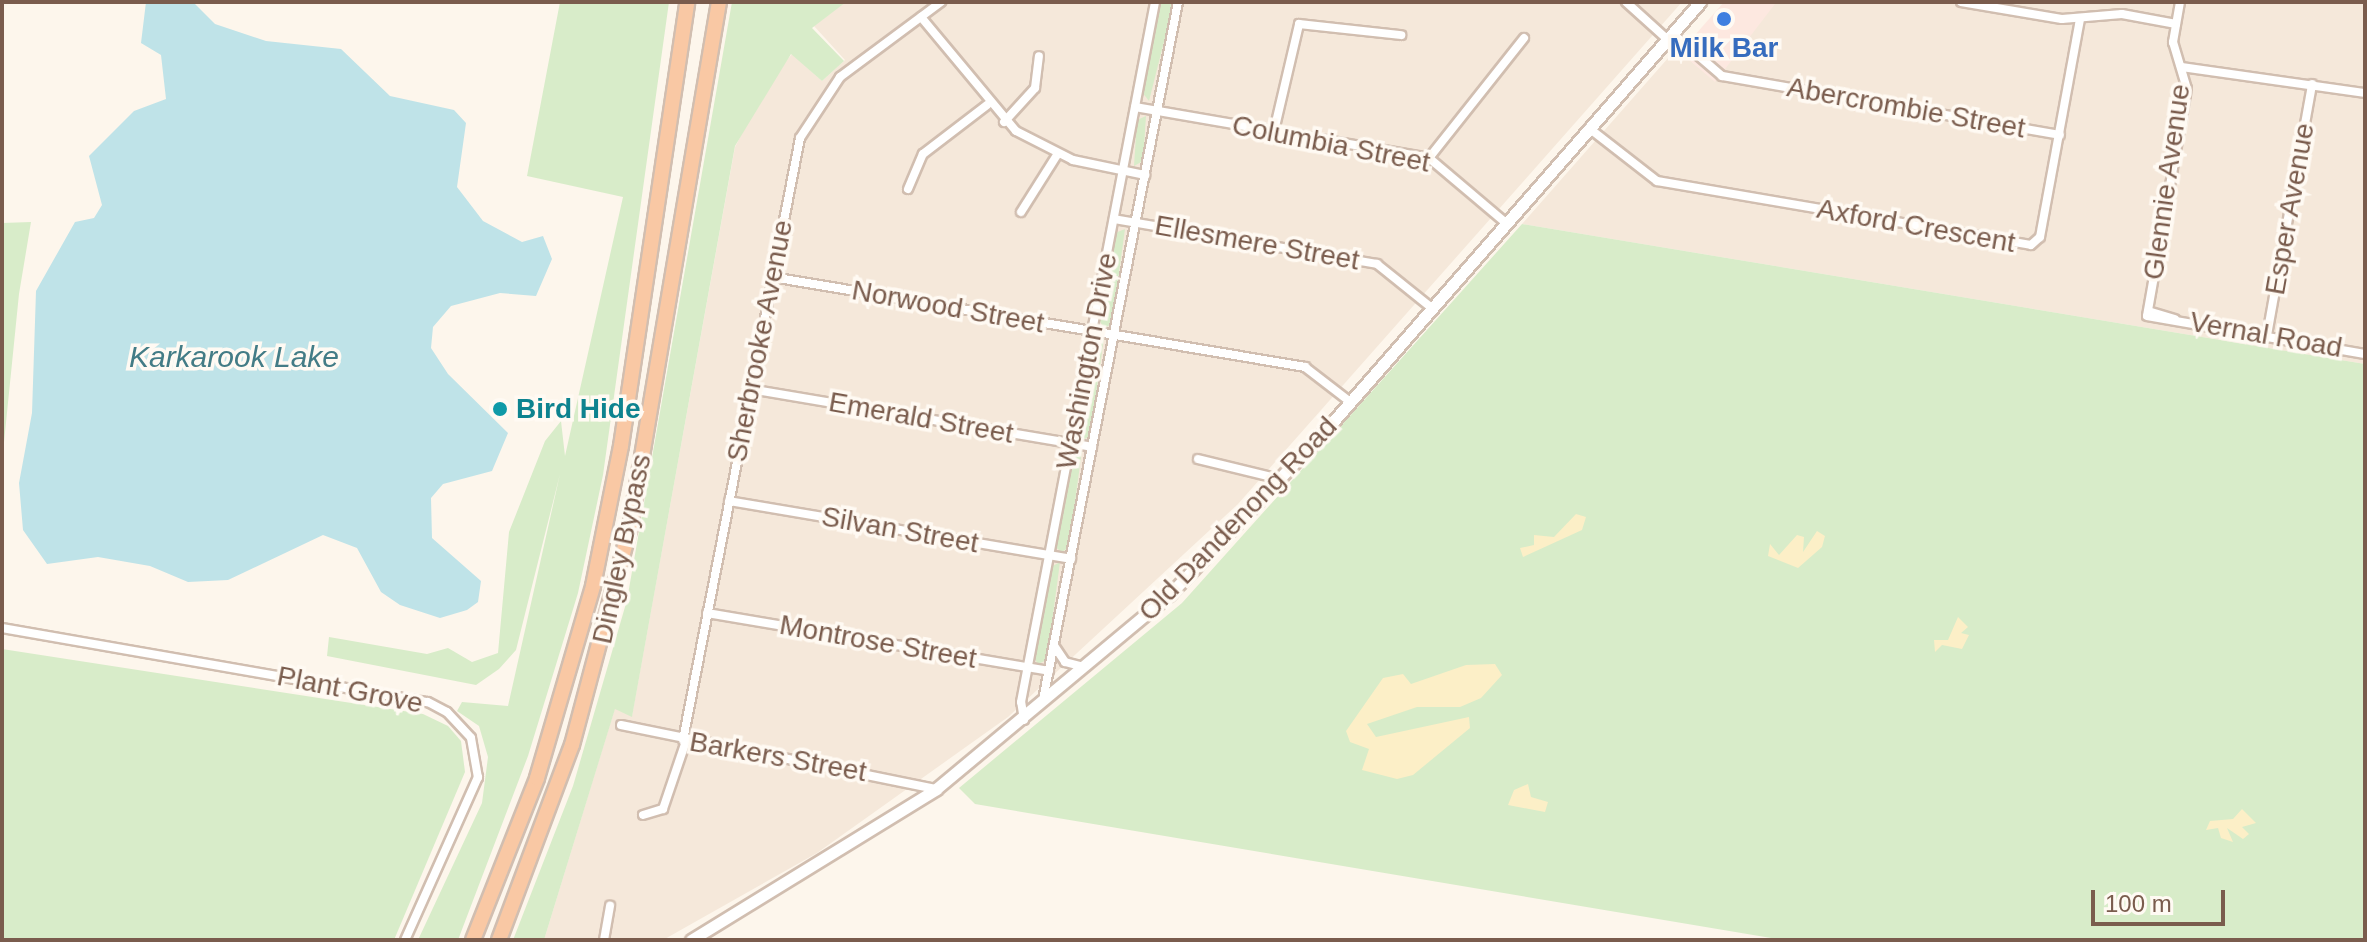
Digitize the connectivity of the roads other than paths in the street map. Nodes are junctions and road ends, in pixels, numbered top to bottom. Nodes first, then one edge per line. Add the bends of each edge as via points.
1 (687, 2) edge
2 (719, 2) edge
3 (941, 2) edge
4 (1155, 2) edge
5 (1178, 2) edge
6 (1626, 2) edge
7 (1700, 2) edge
8 (1961, 2) edge
9 (2180, 2) edge
10 (921, 17) junction
11 (2080, 20) junction
12 (2176, 24) junction
13 (1401, 35) dead end
14 (1670, 36) junction
15 (1524, 38) dead end
16 (1039, 56) dead end
17 (2182, 67) junction
18 (2312, 84) junction
19 (2365, 93) edge
20 (987, 105) junction
21 (1135, 107) junction
22 (1157, 111) junction
23 (1004, 122) junction
24 (1589, 128) junction
25 (1274, 131) junction
26 (2060, 135) junction
27 (1057, 155) junction
28 (1429, 158) junction
29 (1123, 171) junction
30 (1145, 175) junction
31 (908, 189) dead end
32 (1021, 212) dead end
33 (1114, 219) junction
34 (1135, 223) junction
35 (1506, 223) junction
36 (772, 277) junction
37 (1432, 308) junction
38 (2148, 314) joint
39 (1092, 331) junction
40 (1114, 335) junction
41 (2267, 335) junction
42 (2362, 351) edge
43 (750, 389) junction
44 (1349, 401) junction
45 (1071, 443) junction
46 (1092, 447) junction
47 (1198, 459) dead end
48 (1280, 479) junction
49 (729, 501) junction
50 (1049, 555) junction
51 (1071, 559) junction
52 (707, 613) junction
53 (2, 628) edge
54 (1054, 643) junction
55 (1027, 667) junction
56 (1089, 667) junction
57 (1049, 671) junction
58 (1042, 706) junction
59 (1024, 721) junction
60 (621, 725) dead end
61 (684, 741) junction
62 (936, 789) junction
63 (643, 815) dead end
64 (610, 906) dead end
65 (405, 940) edge
66 (473, 940) edge
67 (499, 940) edge
68 (604, 940) edge
69 (691, 940) edge

1 - 66 highway, Dingley Bypass via 595,575 537,778
2 - 67 highway, Dingley Bypass via 613,600 560,784
3 - 10 street, Sherbrooke Avenue
4 - 21 street, Washington Drive
5 - 22 street, Washington Drive
6 - 14 street, Abercrombie Street
7 - 14 main road, Old Dandenong Road
8 - 11 street
9 - 12 street, Glennie Avenue
10 - 20 street
10 - 36 street, Sherbrooke Avenue via 840,77 808,118
11 - 12 street via 2122,14
11 - 26 street, Axford Crescent
12 - 17 street, Glennie Avenue
13 - 25 street via 1299,24
14 - 24 main road, Old Dandenong Road
14 - 26 street, Abercrombie Street via 1722,76
15 - 28 street
16 - 23 street via 1035,88
17 - 18 street
17 - 38 street, Glennie Avenue via 2187,89
18 - 19 street
18 - 41 street, Esper Avenue
20 - 23 street
20 - 31 street via 923,154
21 - 22 street, Columbia Street
21 - 29 street, Washington Drive
22 - 25 street, Columbia Street
22 - 30 street, Washington Drive
23 - 27 street
24 - 26 street, Axford Crescent via 1657,181 2027,245 2040,237
24 - 35 main road, Old Dandenong Road
25 - 28 street, Columbia Street
27 - 29 street
27 - 32 street
28 - 35 street, Columbia Street
29 - 30 street
29 - 33 street, Washington Drive
30 - 34 street, Washington Drive
33 - 34 street, Ellesmere Street
33 - 39 street, Washington Drive
34 - 37 street, Ellesmere Street via 1377,264
34 - 40 street, Washington Drive
35 - 37 main road, Old Dandenong Road
36 - 39 street, Norwood Street
36 - 43 street, Sherbrooke Avenue
37 - 44 main road, Old Dandenong Road
38 - 41 street, Vernal Road
39 - 40 street, Norwood Street
39 - 45 street, Washington Drive
40 - 44 street, Norwood Street via 1310,368
40 - 46 street, Washington Drive
41 - 42 street, Vernal Road
43 - 45 street, Emerald Street
43 - 49 street, Sherbrooke Avenue
44 - 48 main road, Old Dandenong Road
45 - 46 street, Emerald Street
45 - 50 street, Washington Drive
46 - 51 street, Washington Drive
47 - 48 street
48 - 56 main road, Old Dandenong Road
49 - 50 street, Silvan Street
49 - 52 street, Sherbrooke Avenue
50 - 51 street, Silvan Street
50 - 55 street, Washington Drive
51 - 54 street, Washington Drive
52 - 55 street, Montrose Street
52 - 61 street, Sherbrooke Avenue
53 - 65 street, Plant Grove via 428,702 447,712 471,738 478,777
54 - 56 street via 1065,662
54 - 57 street, Washington Drive
55 - 57 street, Montrose Street
55 - 59 street, Washington Drive
56 - 58 main road, Old Dandenong Road
57 - 58 street, Washington Drive
58 - 59 main road, Old Dandenong Road
59 - 62 main road, Old Dandenong Road
60 - 61 street, Barkers Street
61 - 62 street, Barkers Street
61 - 63 street, Sherbrooke Avenue via 663,809
62 - 69 main road, Old Dandenong Road
64 - 68 street

